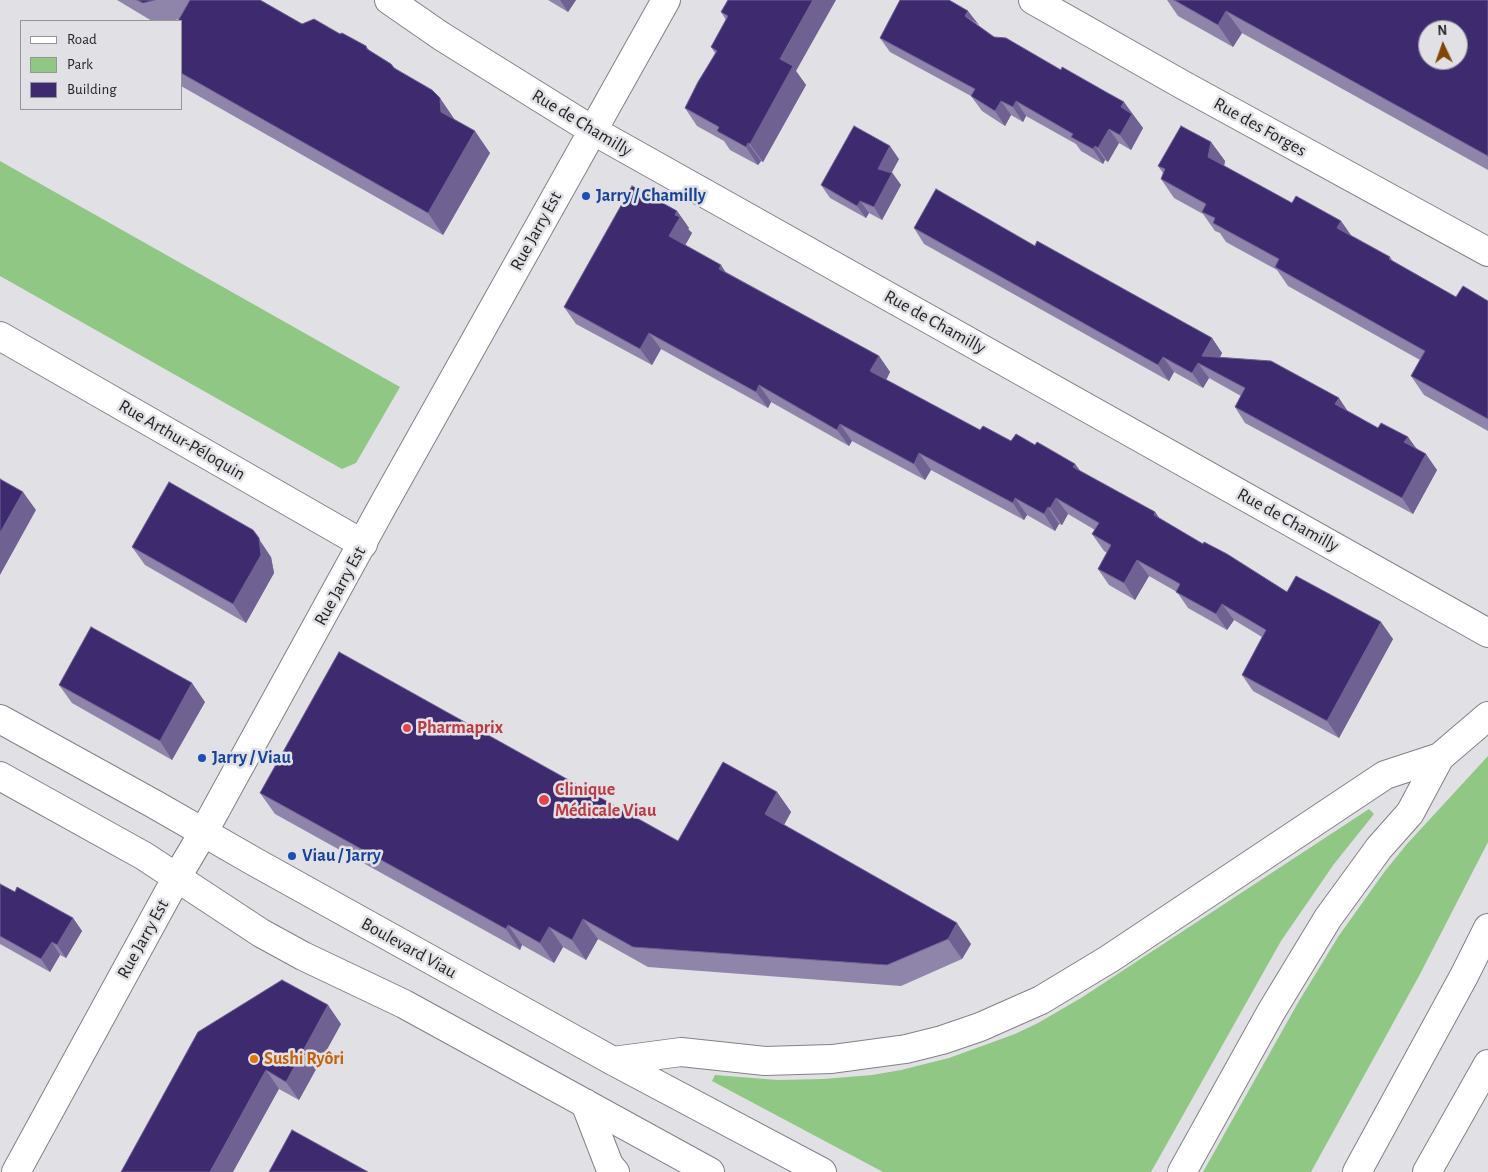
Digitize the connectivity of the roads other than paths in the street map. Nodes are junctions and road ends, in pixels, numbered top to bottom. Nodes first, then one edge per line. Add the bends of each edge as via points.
1 (389, 0) edge
2 (666, 0) edge
3 (1034, 0) edge
4 (592, 130) junction
5 (1488, 252) edge
6 (0, 336) edge
7 (363, 544) junction
8 (1488, 633) edge
9 (1488, 716) edge
10 (0, 719) edge
11 (1440, 757) junction
12 (0, 776) edge
13 (203, 832) junction
14 (177, 876) junction
15 (1488, 928) edge
16 (613, 1061) junction
17 (1488, 1064) edge
18 (585, 1103) junction
19 (16, 1172) edge
20 (615, 1172) edge
21 (710, 1172) edge
22 (822, 1172) edge
23 (1182, 1172) edge
24 (1357, 1172) edge
25 (1428, 1172) edge

1 - 4 main road, Rue de Chamilly
2 - 4 main road, Rue Jarry Est
3 - 5 main road, Rue des Forges
4 - 7 main road, Rue Jarry Est
4 - 8 main road, Rue de Chamilly
6 - 7 main road, Rue Arthur-Péloquin
7 - 13 main road, Rue Jarry Est
9 - 11 main road
10 - 13 main road, Boulevard Viau
11 - 16 main road via 1385,775 1109,959 1041,1000 980,1027 906,1049 832,1059 765,1061 681,1052
11 - 23 main road via 1410,814 1352,884 1297,966
12 - 14 main road
13 - 14 main road, Rue Jarry Est
13 - 16 main road, Boulevard Viau
14 - 18 main road via 261,933 404,1004
14 - 19 main road, Rue Jarry Est
15 - 24 main road
16 - 22 main road, Boulevard Viau
17 - 25 main road
18 - 20 main road via 609,1165
18 - 21 main road

